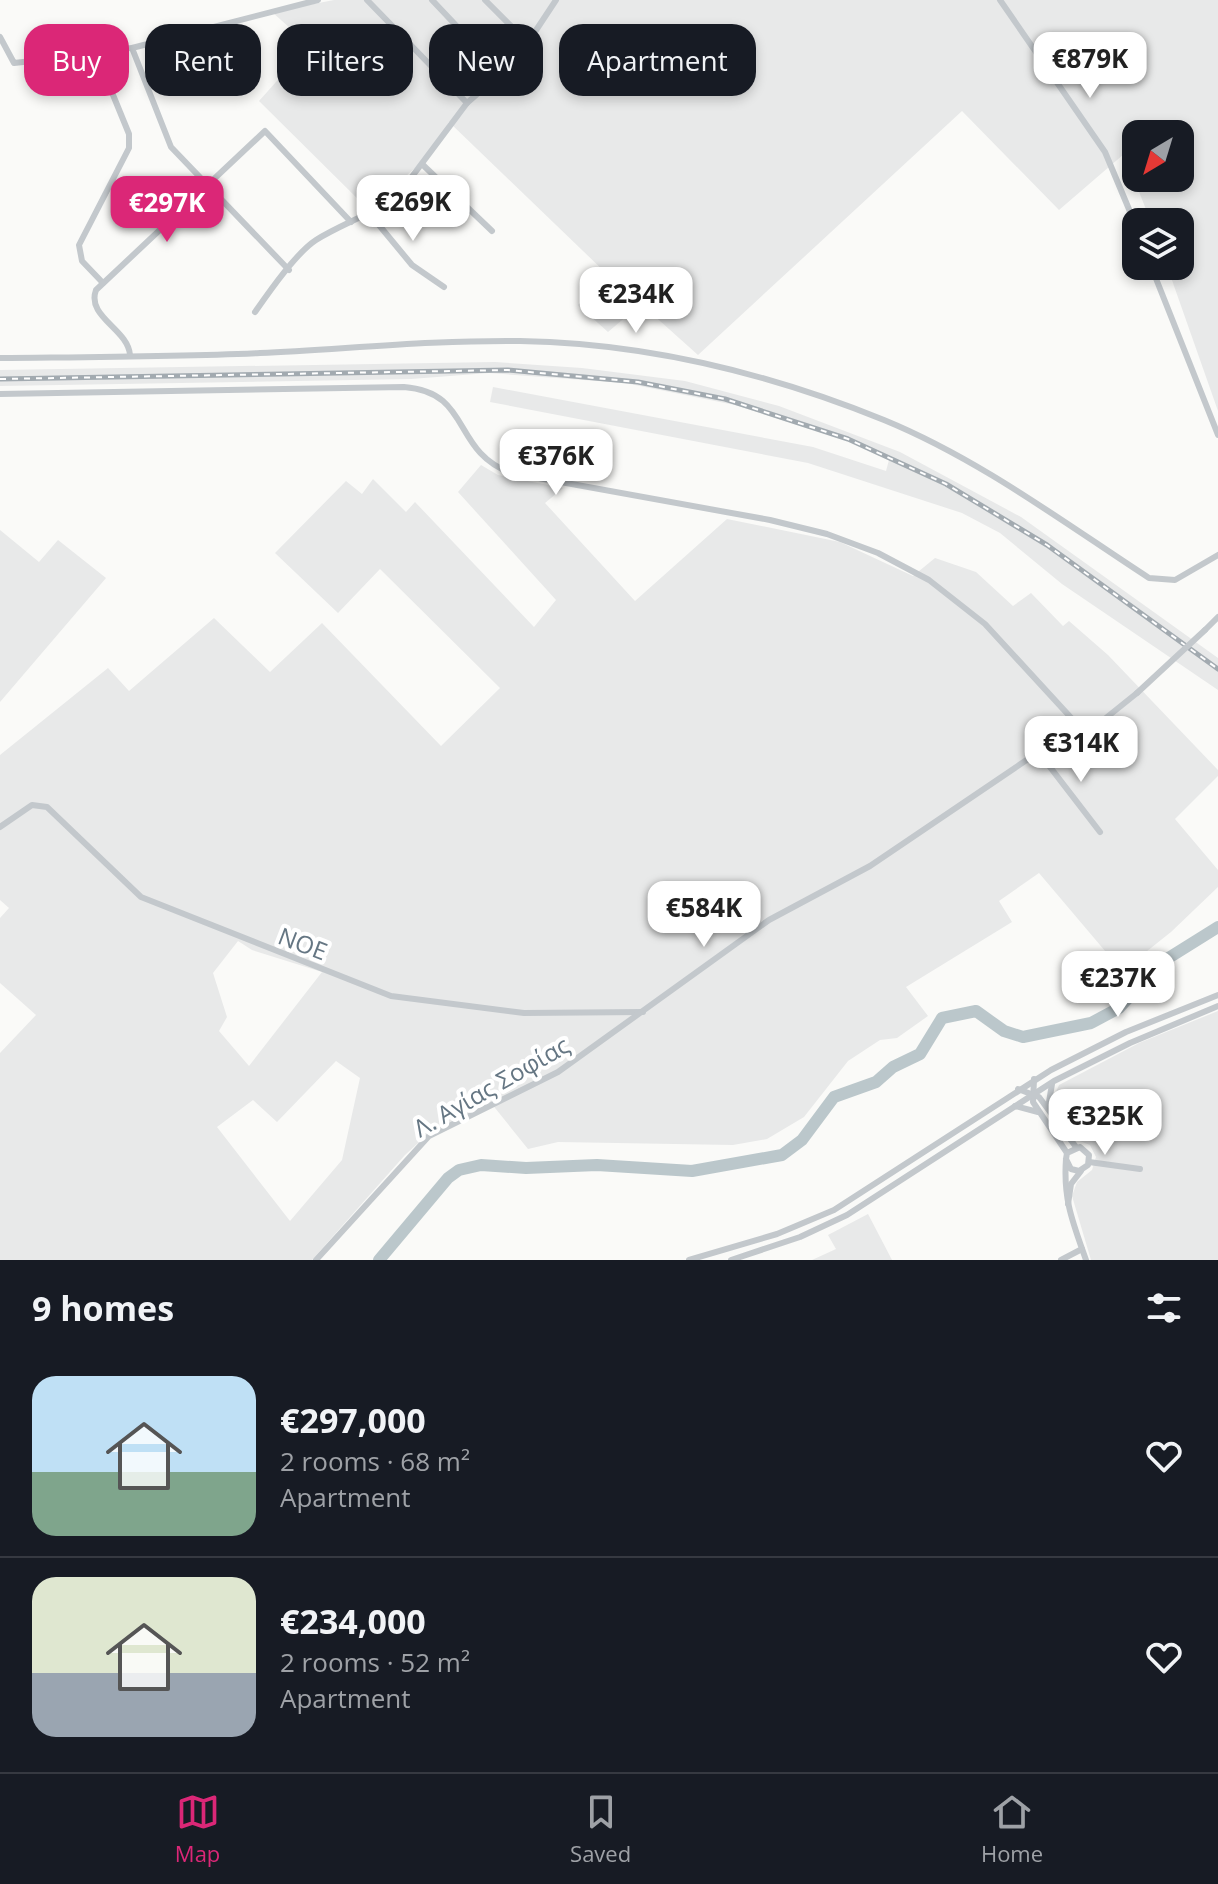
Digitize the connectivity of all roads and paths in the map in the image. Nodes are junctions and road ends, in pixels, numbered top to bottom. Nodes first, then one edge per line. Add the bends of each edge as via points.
1 (318, 0) edge
2 (367, 0) edge
3 (432, 0) edge
4 (485, 0) edge
5 (556, 0) edge
6 (1000, 0) edge
7 (455, 24) edge
8 (509, 24) edge
9 (540, 24) edge
10 (0, 37) edge
11 (129, 48) edge
12 (132, 48) junction
13 (24, 62) edge
14 (115, 96) edge
15 (475, 96) edge
16 (467, 103) junction
17 (423, 165) junction
18 (207, 187) junction
19 (1128, 208) edge
20 (369, 213) junction
21 (351, 222) junction
22 (492, 231) dead end
23 (289, 270) junction
24 (1157, 280) edge
25 (103, 283) junction
26 (444, 287) dead end
27 (255, 312) dead end
28 (130, 355) junction
29 (0, 358) edge
30 (0, 394) edge
31 (1218, 435) edge
32 (1218, 555) edge
33 (1218, 617) edge
34 (1086, 734) junction
35 (1040, 754) junction
36 (0, 827) edge
37 (1100, 832) dead end
38 (1218, 995) edge
39 (1218, 1006) edge
40 (643, 1012) junction
41 (1034, 1079) junction
42 (1054, 1081) junction
43 (1018, 1089) junction
44 (1032, 1094) junction
45 (1011, 1106) junction
46 (1048, 1109) junction
47 (1040, 1114) junction
48 (1076, 1147) junction
49 (1067, 1156) junction
50 (1089, 1162) junction
51 (1140, 1169) dead end
52 (1082, 1170) junction
53 (1069, 1211) junction
54 (1082, 1249) junction
55 (316, 1260) edge
56 (689, 1260) edge
57 (731, 1260) edge
58 (1061, 1260) edge
59 (1086, 1260) edge

1 - 12 street
2 - 16 street
3 - 7 street
4 - 8 street
5 - 9 street
6 - 19 street via 1105,152
10 - 13 street via 14,63
11 - 12 street
12 - 18 street via 171,147
14 - 25 street via 130,143 79,245 82,261
15 - 16 street
16 - 17 street
17 - 20 street via 399,194
17 - 22 street
18 - 21 street via 265,131
18 - 23 street
18 - 25 street
20 - 21 street
20 - 26 street via 412,265
21 - 23 street via 315,241
23 - 27 street
24 - 31 street
25 - 28 street via 93,299 96,308 122,333
28 - 29 street
28 - 32 street via 493,341 634,350 724,367 887,422 1008,485 1149,578 1175,580
30 - 34 street via 404,387 432,391 449,404 478,454 500,469 827,534 909,568 985,624
33 - 34 street, Λ. Αγίας Σοφίας, bridge
34 - 35 street, Λ. Αγίας Σοφίας
35 - 37 street
35 - 40 street, Λ. Αγίας Σοφίας via 870,866 769,920
36 - 40 street, NOE via 32,805 47,807 153,904 391,996 524,1013
38 - 41 street via 1126,1032
39 - 42 street
40 - 55 street, Λ. Αγίας Σοφίας via 558,1072 429,1136
41 - 43 street
41 - 44 street
42 - 44 street
42 - 46 street
43 - 44 street
43 - 56 street via 834,1210 777,1234
44 - 45 street
44 - 46 street
44 - 47 street
45 - 47 street
45 - 57 street via 847,1215
46 - 48 street
47 - 49 street
48 - 49 street
48 - 50 street via 1087,1152
49 - 52 street via 1071,1169
49 - 53 street via 1064,1196
50 - 51 street
50 - 52 street
52 - 53 street via 1069,1190
53 - 54 street
54 - 58 street
54 - 59 street

